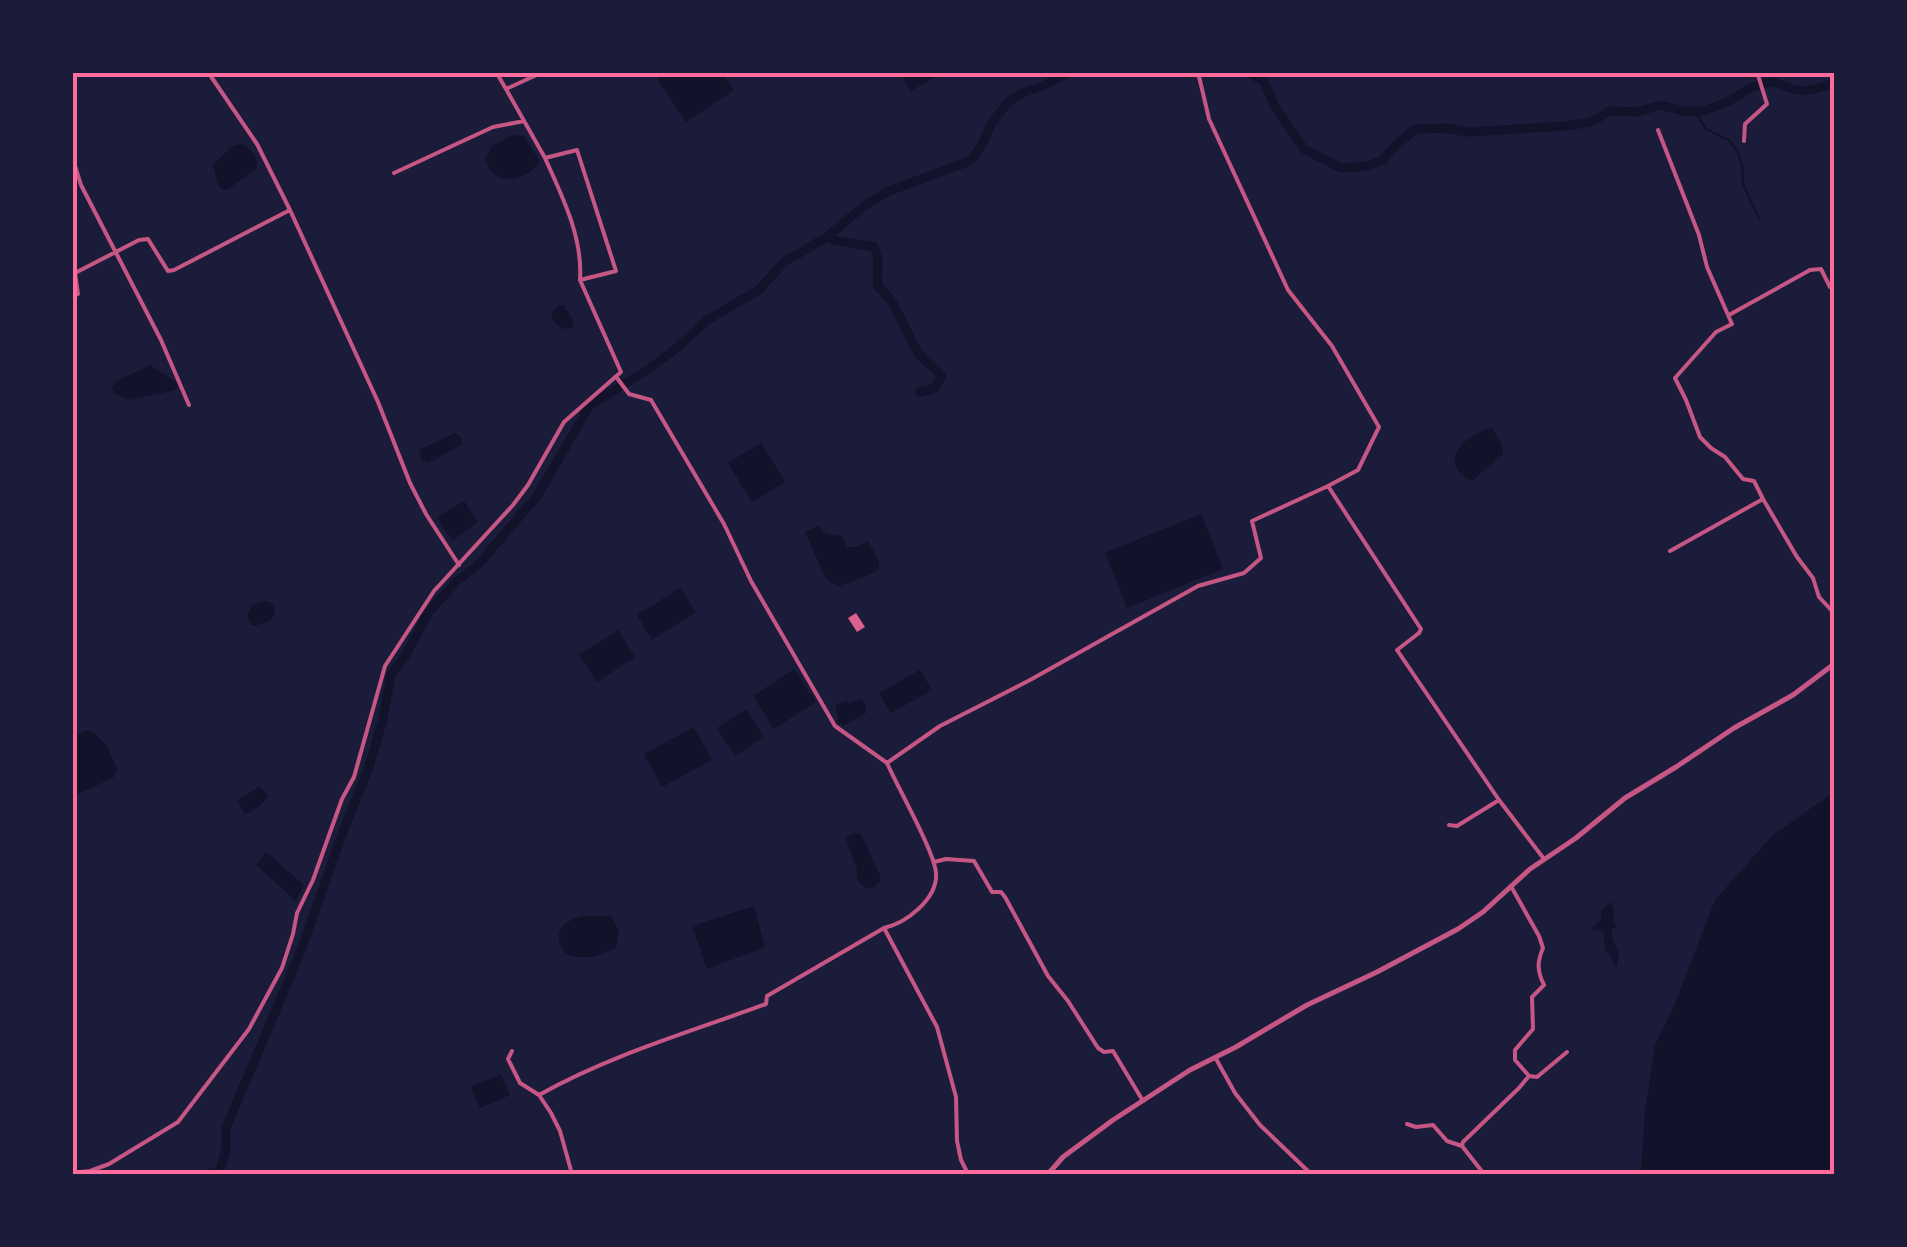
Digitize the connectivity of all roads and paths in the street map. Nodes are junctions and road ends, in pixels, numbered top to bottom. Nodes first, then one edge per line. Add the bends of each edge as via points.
1 (208, 72) edge
2 (496, 72) edge
3 (543, 72) edge
4 (1198, 72) edge
5 (1756, 72) edge
6 (506, 88) junction
7 (524, 121) junction
8 (1658, 130) dead end
9 (1744, 141) dead end
10 (72, 156) edge
11 (545, 158) junction
12 (394, 173) dead end
13 (290, 210) junction
14 (117, 252) junction
15 (580, 280) junction
16 (1834, 289) edge
17 (72, 297) edge
18 (1729, 315) junction
19 (617, 378) junction
20 (189, 405) dead end
21 (1328, 486) junction
22 (1763, 499) junction
23 (1670, 552) dead end
24 (459, 565) junction
25 (1834, 613) edge
26 (1834, 664) edge
27 (886, 764) junction
28 (1499, 800) junction
29 (1450, 825) dead end
30 (1544, 859) junction
31 (933, 862) junction
32 (1511, 886) junction
33 (884, 928) junction
34 (512, 1052) dead end
35 (1567, 1052) dead end
36 (1215, 1057) junction
37 (1528, 1076) junction
38 (539, 1095) junction
39 (1143, 1101) junction
40 (1407, 1124) dead end
41 (1462, 1146) junction
42 (72, 1173) edge
43 (572, 1174) edge
44 (968, 1174) edge
45 (1048, 1174) edge
46 (1310, 1174) edge
47 (1484, 1174) edge

1 - 13 street via 258,144
2 - 6 street
3 - 6 street
4 - 21 street via 1209,119 1288,290 1332,346 1379,428 1358,470
5 - 9 street via 1766,104 1745,124
6 - 7 street
7 - 11 street
7 - 12 street via 492,127
8 - 18 street
10 - 14 street
11 - 15 street via 578,243
11 - 15 street via 577,150 616,270
13 - 14 street via 174,270 148,239
13 - 24 street via 410,483
14 - 17 street via 75,273 78,294
14 - 20 street
15 - 19 street via 621,372
16 - 18 street via 1821,269 1810,270
18 - 22 street via 1732,324 1716,332 1674,378 1700,437 1743,479 1754,481
19 - 24 street via 564,422 513,505
19 - 27 street via 629,394 651,400 835,726
21 - 27 street via 1252,521 1261,558 1244,574 1198,586 940,726
21 - 28 street via 1420,624 1420,633 1397,650
22 - 23 street
22 - 25 street
24 - 42 street via 385,666 354,777 297,913 282,968 249,1029 178,1122 109,1164
26 - 30 street via 1625,798
27 - 31 street
28 - 29 street
28 - 30 street
30 - 32 street
31 - 33 street via 934,886 925,900
31 - 39 street via 974,861 992,892 1006,897 1048,976 1098,1048 1113,1051
32 - 36 street via 1458,929
32 - 37 street via 1543,948 1538,960 1544,985 1532,997 1533,1029 1515,1050 1514,1060
33 - 38 street via 767,996 766,1004 649,1044
33 - 44 street via 937,1027
34 - 38 street via 508,1059 520,1083
35 - 37 street via 1537,1077
36 - 39 street
36 - 46 street via 1260,1125
37 - 41 street
38 - 43 street via 560,1131
39 - 45 street
40 - 41 street via 1434,1125
41 - 47 street

